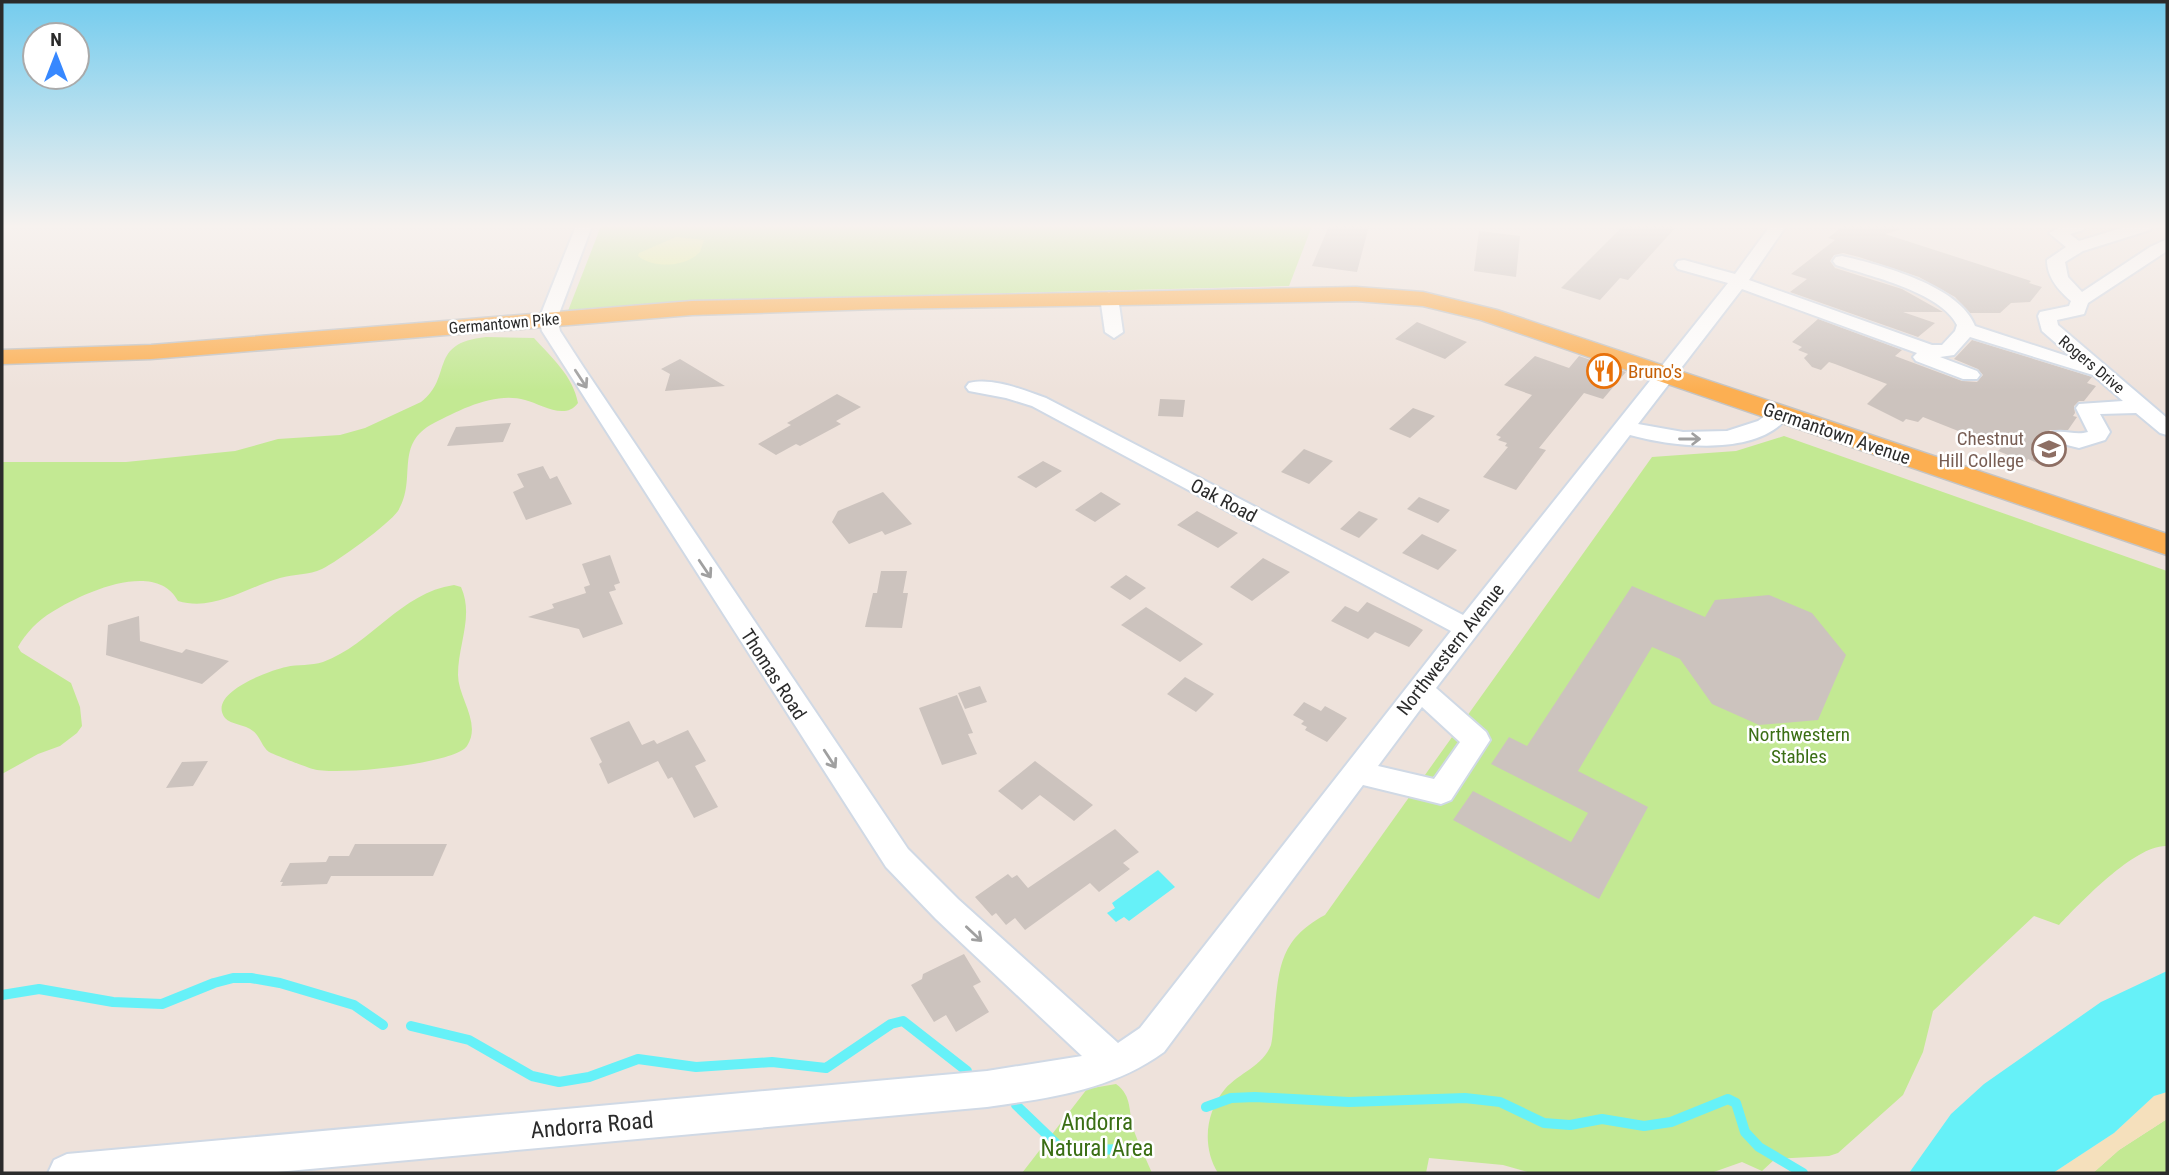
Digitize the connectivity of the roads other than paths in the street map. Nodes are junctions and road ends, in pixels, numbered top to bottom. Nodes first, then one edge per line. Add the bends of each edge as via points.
1 (563, 281) edge
2 (1738, 281) edge
3 (1750, 281) edge
4 (1896, 281) edge
5 (2062, 281) edge
6 (2113, 281) edge
7 (1109, 297) junction
8 (2080, 300) junction
9 (548, 319) junction
10 (1966, 329) junction
11 (1114, 332) dead end
12 (2, 357) edge
13 (1924, 357) junction
14 (1666, 375) junction
15 (1970, 375) dead end
16 (2105, 375) junction
17 (976, 387) dead end
18 (2143, 407) junction
19 (1780, 414) junction
20 (1623, 426) junction
21 (2167, 429) edge
22 (2058, 437) dead end
23 (2167, 545) edge
24 (1467, 628) junction
25 (1420, 689) junction
26 (1357, 772) junction
27 (1115, 1063) junction
28 (67, 1173) edge

1 - 9 street
2 - 14 street, Northwestern Avenue
3 - 13 street
4 - 10 street via 1955,306
5 - 8 street
6 - 8 street
7 - 9 main road, Germantown Pike via 734,306
7 - 11 street
7 - 14 main road, Germantown Pike via 1356,294 1423,299 1481,312
8 - 16 street, Rogers Drive via 2077,310 2050,314 2046,322
9 - 12 main road, Germantown Pike via 151,352
9 -> 27 street, Thomas Road via 568,359 660,503 897,858
10 - 13 street via 1947,351
10 - 16 street
13 - 15 street
14 - 19 main road, Germantown Avenue
14 - 20 street, Northwestern Avenue
16 - 18 street, Rogers Drive
17 - 24 street, Oak Road via 1039,402
18 - 21 street, Rogers Drive
18 - 22 street via 2086,408 2098,436 2079,442
20 -> 19 street via 1668,438 1725,437 1766,426
19 - 23 main road, Germantown Avenue
20 - 24 street, Northwestern Avenue
24 - 25 street, Northwestern Avenue
25 - 26 street, Northwestern Avenue
25 - 26 street via 1476,740 1441,792
26 - 27 street, Northwestern Avenue via 1152,1040
27 - 28 street, Andorra Road via 1032,1082 943,1093

